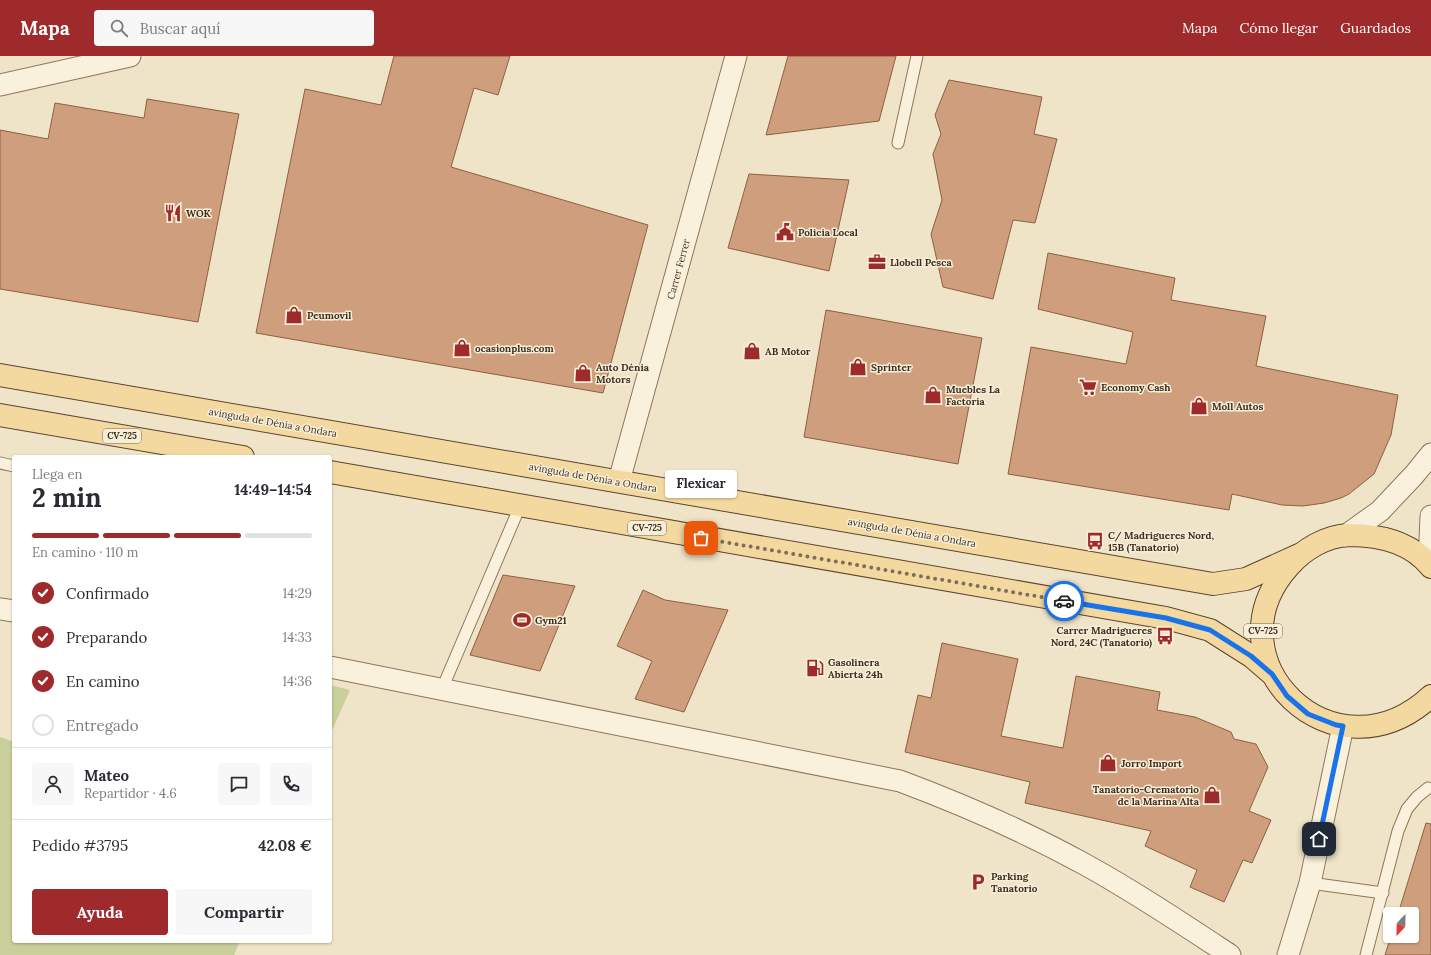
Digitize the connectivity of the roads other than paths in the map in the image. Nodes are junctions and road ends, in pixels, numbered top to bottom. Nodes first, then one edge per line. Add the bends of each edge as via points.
1 (130, 56) edge
2 (736, 56) edge
3 (917, 56) edge
4 (0, 84) edge
5 (898, 143) dead end
6 (0, 375) edge
7 (0, 415) edge
8 (1431, 454) edge
9 (231, 455) edge
10 (0, 464) edge
11 (12, 466) edge
12 (332, 472) edge
13 (620, 481) junction
14 (520, 506) junction
15 (1431, 516) edge
16 (1345, 536) junction
17 (1299, 555) junction
18 (1430, 565) edge
19 (0, 609) edge
20 (12, 611) edge
21 (332, 667) edge
22 (1272, 674) junction
23 (442, 689) junction
24 (1431, 697) edge
25 (1343, 726) junction
26 (1428, 788) dead end
27 (1310, 883) junction
28 (1383, 893) junction
29 (1230, 955) edge
30 (1288, 955) edge
31 (1366, 955) edge

1 - 4 street
2 - 13 street, Carrer Ferrer
3 - 5 lane
6 - 13 main road, avinguda de Dénia a Ondara / CV-725
7 - 9 main road, CV-725
8 - 16 street via 1380,511
10 - 11 lane
12 - 14 main road, CV-725
13 - 17 main road, avinguda de Dénia a Ondara / CV-725 via 1213,584 1246,579
14 - 22 main road, CV-725 via 1166,618 1210,630 1251,656
14 - 23 lane
15 - 18 street
16 - 17 main road, CV-725 via 1321,542
16 - 18 main road, CV-725 via 1368,535 1390,540 1411,550
17 - 22 main road, CV-725 via 1277,579 1264,609 1262,642
19 - 20 street
21 - 23 street
22 - 25 main road, CV-725 via 1287,696 1308,714
23 - 29 street via 900,781 950,800 1069,856
24 - 25 main road, CV-725 via 1395,721 1366,728
25 - 27 street
26 - 28 lane via 1407,809 1398,831
27 - 28 lane
27 - 30 street
28 - 31 lane

